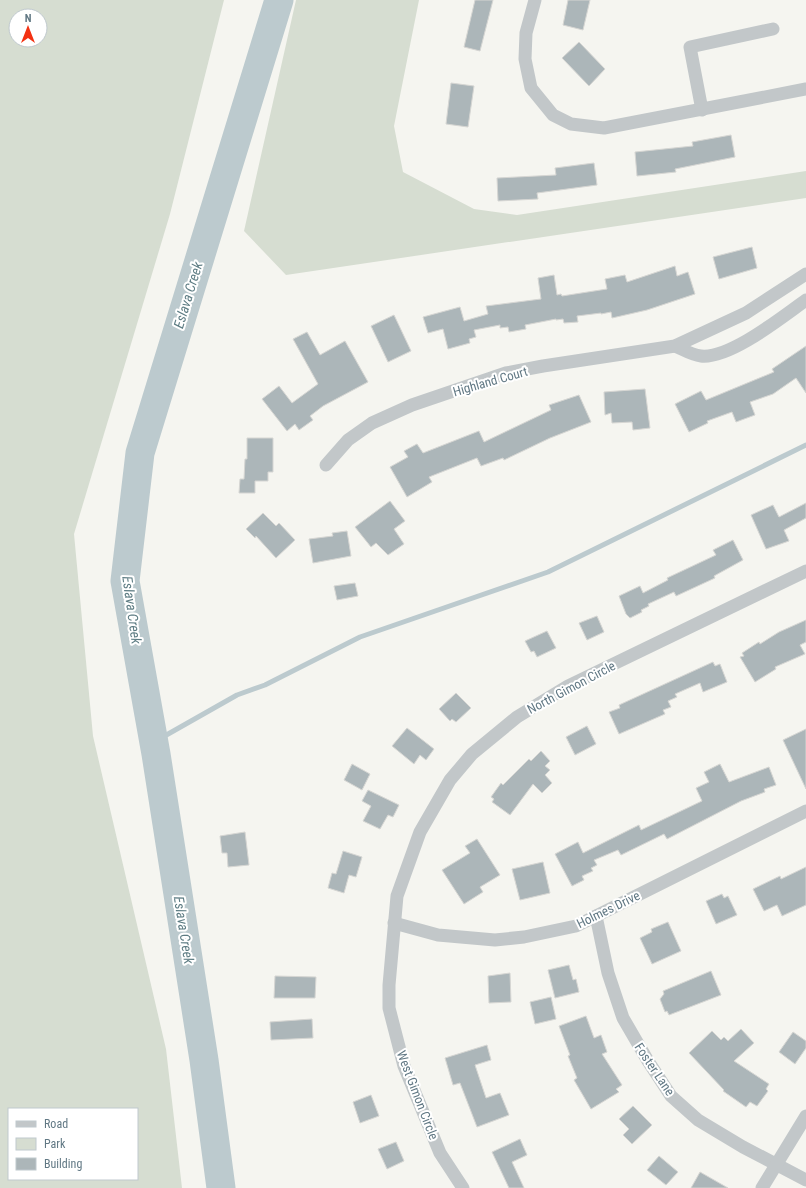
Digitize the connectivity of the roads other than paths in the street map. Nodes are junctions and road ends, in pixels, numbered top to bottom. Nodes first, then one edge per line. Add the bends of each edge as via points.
1 (535, 0) edge
2 (773, 29) dead end
3 (806, 89) edge
4 (702, 110) junction
5 (806, 274) edge
6 (806, 300) edge
7 (674, 346) junction
8 (326, 465) dead end
9 (806, 571) edge
10 (806, 811) edge
11 (596, 916) junction
12 (394, 923) junction
13 (806, 1116) edge
14 (776, 1164) junction
15 (806, 1180) edge
16 (464, 1188) edge
17 (762, 1188) edge

1 - 4 street via 526,33 525,59 531,88 553,115 571,124 604,128
2 - 4 street via 690,47
3 - 4 street
5 - 7 street, Highland Court via 746,313
6 - 7 street, Highland Court via 748,341 718,353 701,356
7 - 8 street, Highland Court via 506,373 412,405 372,422 348,440
9 - 12 street, North Gimon Circle via 568,686 517,717 472,754 450,780 420,832 397,896
10 - 11 street, Holmes Drive
11 - 12 street, Holmes Drive via 576,926 495,940 438,935
11 - 14 street, Foster Lane via 608,973 623,1018 672,1096 698,1120
12 - 16 street, West Gimon Circle via 389,1008 404,1066 440,1153
13 - 14 street
14 - 15 street, Foster Lane
14 - 17 street

